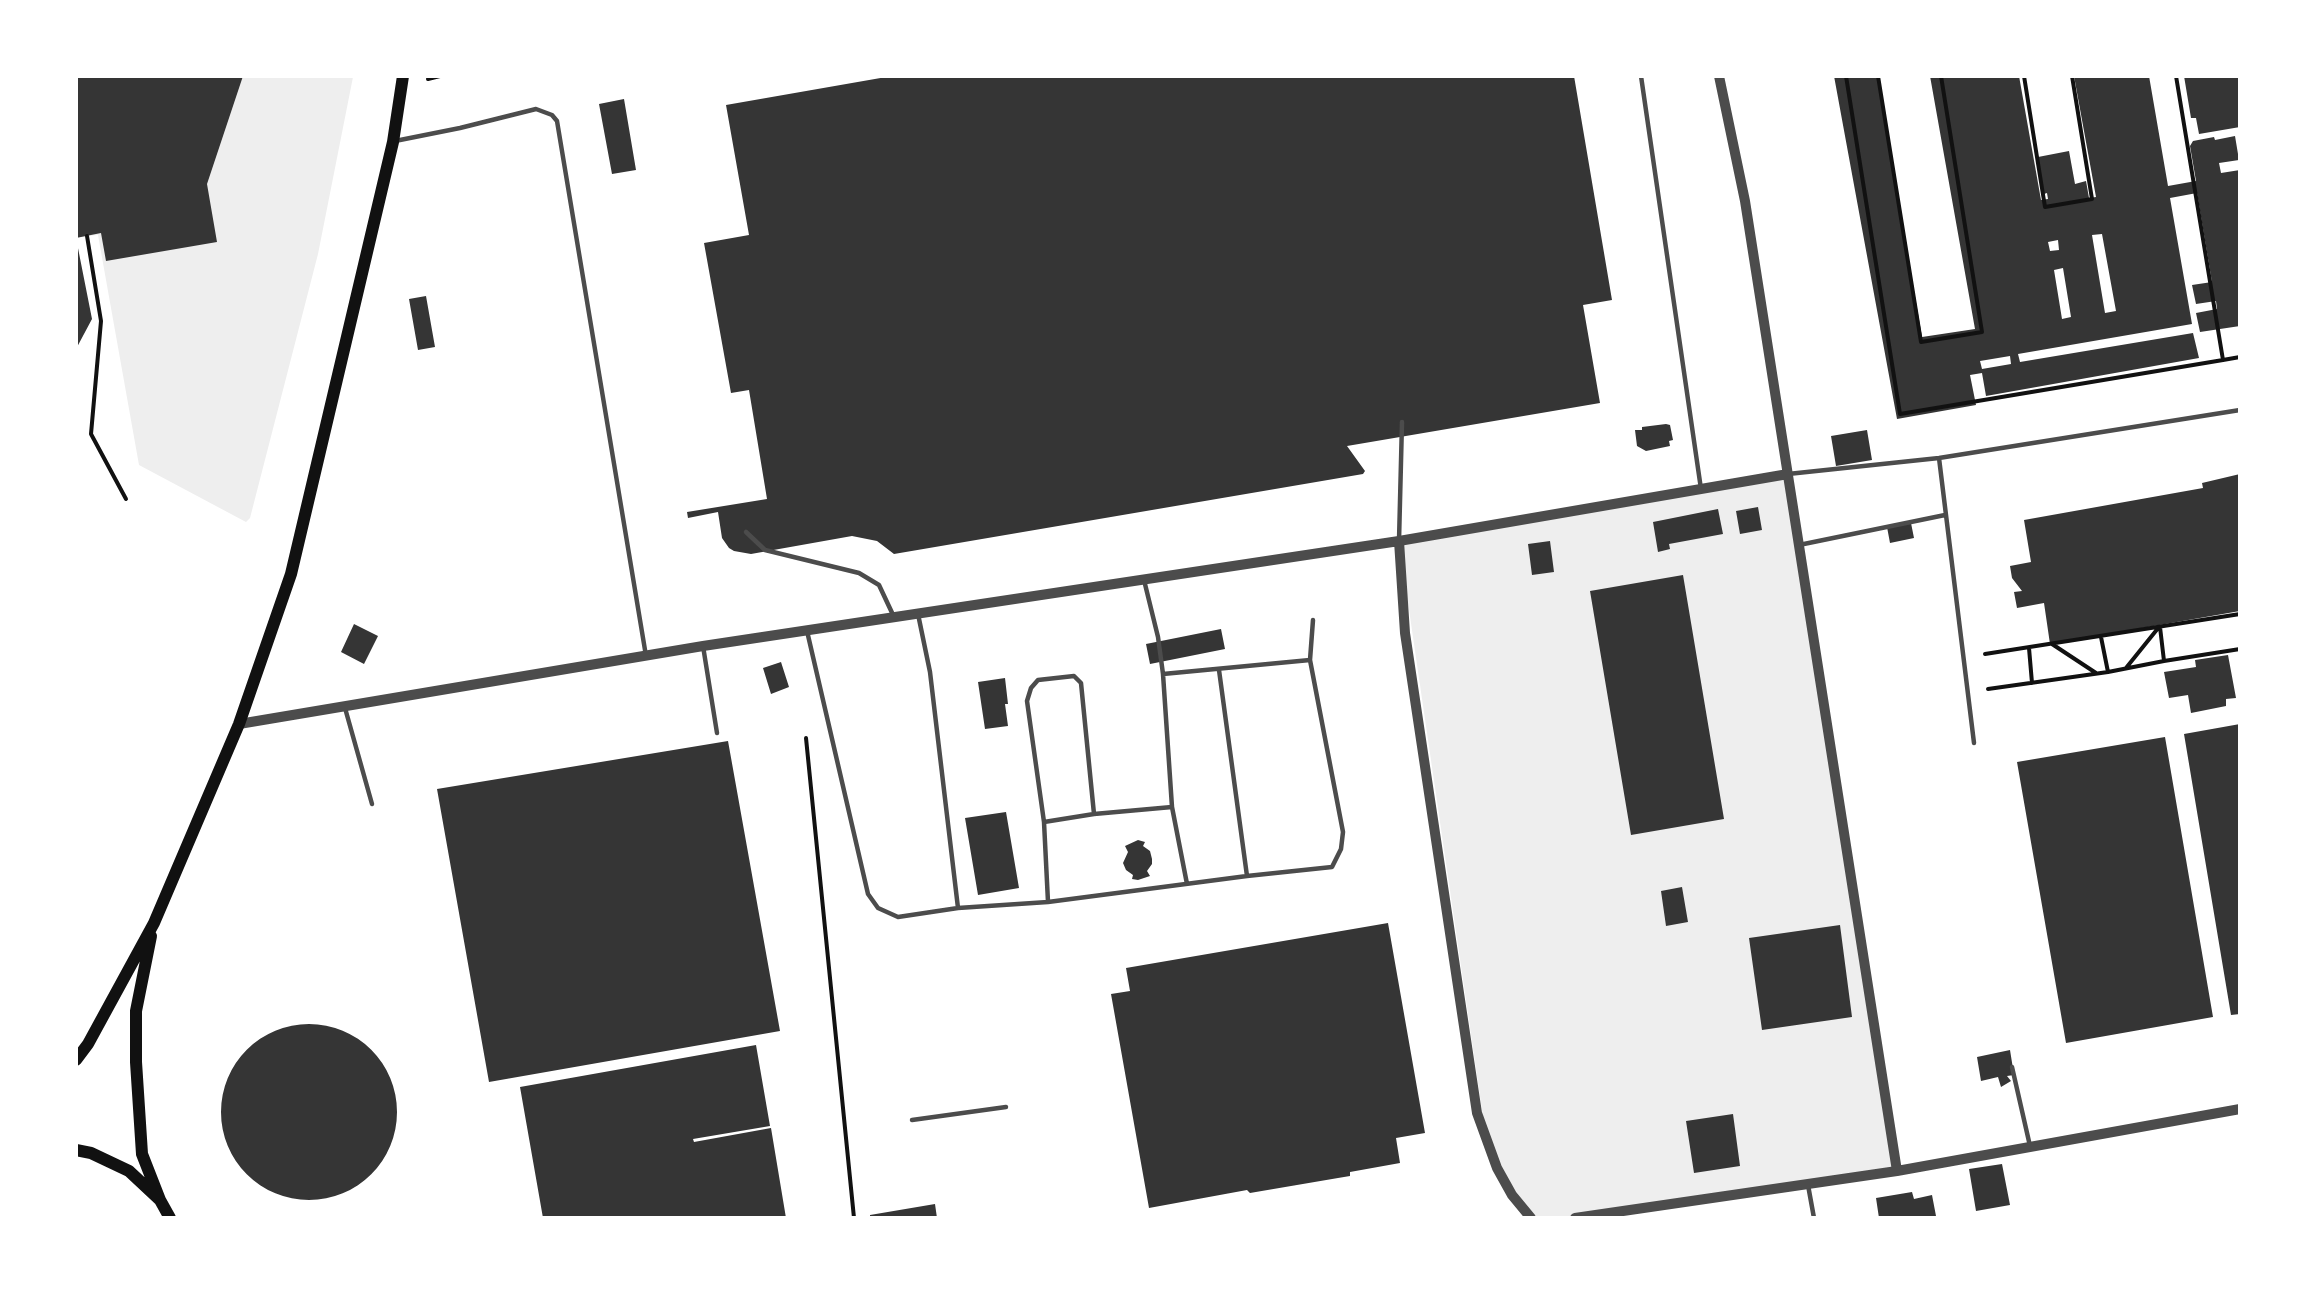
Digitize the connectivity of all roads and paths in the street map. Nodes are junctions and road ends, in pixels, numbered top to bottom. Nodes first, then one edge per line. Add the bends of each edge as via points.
1 (403, 76) edge
2 (1641, 76) edge
3 (1719, 76) edge
4 (1846, 76) edge
5 (1878, 76) edge
6 (1941, 76) edge
7 (2024, 76) edge
8 (2072, 76) edge
9 (2176, 76) edge
10 (393, 142) junction
11 (87, 236) dead end
12 (2240, 357) edge
13 (2223, 360) junction
14 (2240, 410) edge
15 (1402, 422) dead end
16 (1938, 458) junction
17 (1788, 474) junction
18 (1701, 489) junction
19 (126, 499) dead end
20 (1945, 515) junction
21 (746, 532) dead end
22 (1399, 541) junction
23 (1799, 545) junction
24 (1144, 580) junction
25 (917, 612) junction
26 (2240, 614) edge
27 (894, 617) junction
28 (1313, 620) dead end
29 (2160, 627) junction
30 (807, 630) junction
31 (2101, 637) junction
32 (2052, 644) junction
33 (703, 646) junction
34 (2029, 648) junction
35 (2240, 650) edge
36 (646, 656) junction
37 (1963, 657) junction
38 (1310, 660) junction
39 (2164, 661) junction
40 (2124, 669) junction
41 (1219, 670) junction
42 (2108, 672) junction
43 (1163, 674) junction
44 (2096, 674) junction
45 (2032, 683) junction
46 (1967, 693) junction
47 (344, 707) junction
48 (238, 724) junction
49 (717, 733) dead end
50 (806, 737) dead end
51 (1974, 743) dead end
52 (372, 804) dead end
53 (1172, 807) junction
54 (1094, 814) junction
55 (1044, 822) junction
56 (1247, 876) junction
57 (1186, 884) junction
58 (1048, 903) junction
59 (958, 908) junction
60 (154, 923) junction
61 (76, 1060) edge
62 (2012, 1067) dead end
63 (1006, 1107) dead end
64 (2240, 1108) edge
65 (912, 1120) dead end
66 (2030, 1146) junction
67 (76, 1150) edge
68 (1897, 1171) junction
69 (1808, 1183) junction
70 (160, 1200) junction
71 (1593, 1216) edge
72 (170, 1218) edge
73 (854, 1218) edge
74 (1531, 1218) edge
75 (1575, 1218) edge
76 (1814, 1218) edge

1 - 10 main road
2 - 18 lane
3 - 17 street via 1745,201
4 - 13 path via 1900,414
5 - 6 path via 1921,342 1982,332
7 - 8 path via 2045,207 2092,199
9 - 13 path
10 - 36 lane via 536,109 557,121
10 - 48 main road via 291,574
11 - 19 path via 101,321 91,434
12 - 13 path
14 - 16 lane
15 - 22 lane
16 - 17 lane
16 - 20 lane
17 - 18 street
17 - 23 street
18 - 22 street
20 - 23 lane
20 - 37 lane
21 - 27 lane via 765,550 859,573 879,585
22 - 24 street
22 - 74 street via 1405,633 1477,1113 1497,1168
23 - 68 street
24 - 25 street
24 - 43 lane
25 - 27 street
25 - 59 lane via 930,672
26 - 29 path
27 - 30 street
28 - 38 lane
29 - 31 path
29 - 39 path
29 - 40 path
30 - 33 street
30 - 59 lane via 868,894 878,908 898,917
31 - 32 path
31 - 42 path
32 - 34 path
32 - 44 path
33 - 36 street
33 - 49 lane
34 - 37 path
34 - 45 path
35 - 39 path
36 - 47 street
37 - 46 lane
38 - 41 lane
38 - 56 lane via 1343,832 1341,849 1332,867
39 - 40 path
40 - 42 path
41 - 43 lane
41 - 56 lane
42 - 44 path
43 - 53 lane
44 - 45 path
45 - 46 path
46 - 51 lane
47 - 48 street
47 - 52 lane
48 - 60 main road
50 - 73 path
53 - 54 lane
53 - 57 lane
54 - 55 lane
54 - 55 lane via 1081,683 1074,676 1038,680 1027,701
55 - 58 lane
56 - 57 lane
57 - 58 lane
58 - 59 lane
60 - 61 main road
60 - 70 main road via 136,1011 136,1062 142,1154
62 - 66 lane
63 - 65 lane
64 - 66 street
66 - 68 street
67 - 70 main road via 129,1171
68 - 69 street
69 - 71 street
69 - 76 lane
70 - 72 main road
71 - 75 street

